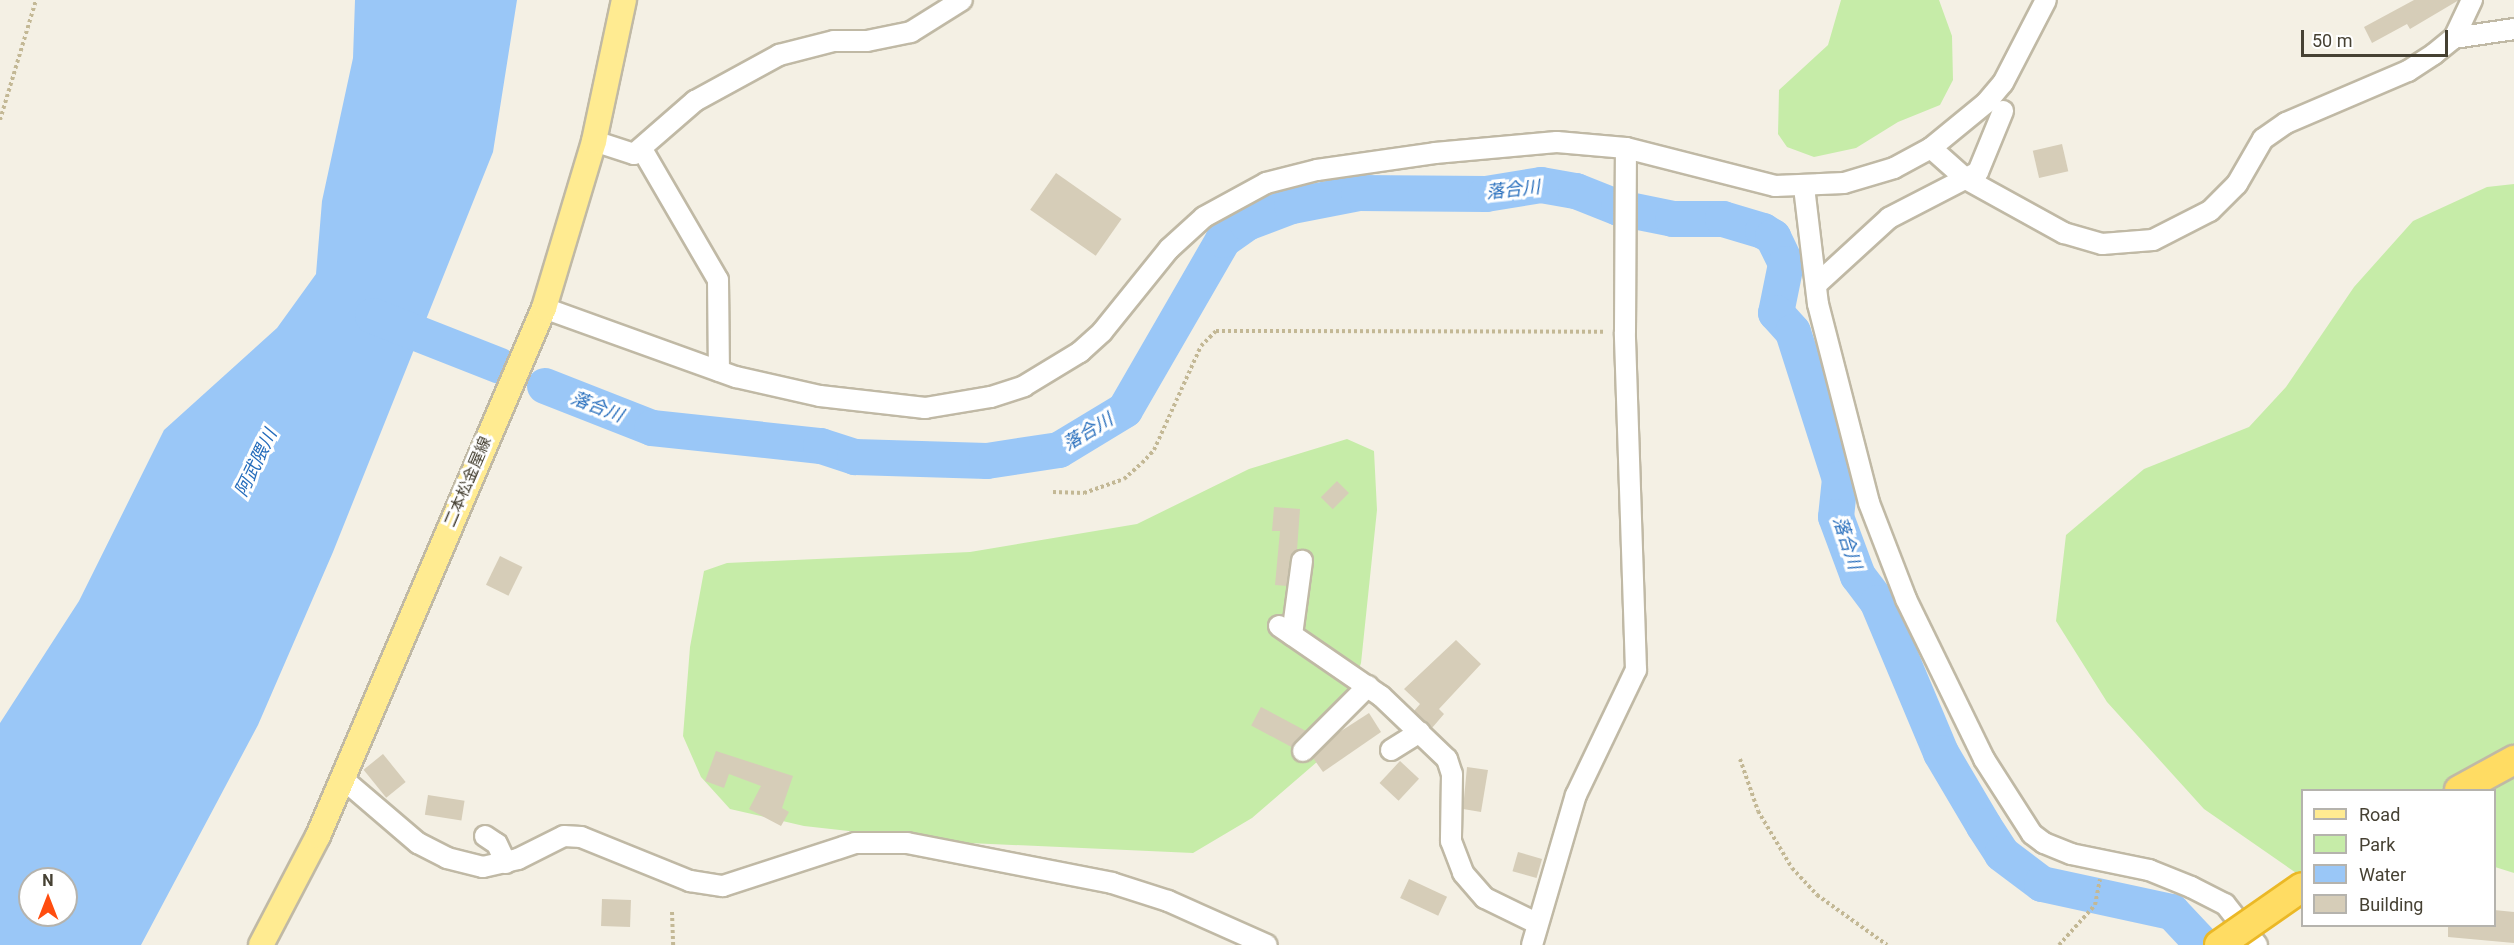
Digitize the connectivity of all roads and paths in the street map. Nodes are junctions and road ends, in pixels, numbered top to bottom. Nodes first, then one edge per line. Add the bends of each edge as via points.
1 (36, 0) edge
2 (624, 0) edge
3 (962, 0) edge
4 (2046, 0) edge
5 (2472, 0) edge
6 (2514, 29) edge
7 (2454, 38) junction
8 (2003, 111) dead end
9 (0, 120) edge
10 (594, 141) junction
11 (1626, 148) junction
12 (1931, 148) junction
13 (643, 151) junction
14 (1966, 179) junction
15 (1804, 187) junction
16 (1816, 285) junction
17 (544, 308) junction
18 (1625, 332) junction
19 (719, 371) junction
20 (1053, 492) dead end
21 (1302, 561) dead end
22 (1368, 686) junction
23 (1420, 732) junction
24 (1391, 750) dead end
25 (1303, 751) dead end
26 (1740, 759) dead end
27 (2514, 760) edge
28 (343, 779) junction
29 (2461, 789) edge
30 (485, 836) dead end
31 (506, 863) junction
32 (2098, 886) dead end
33 (2301, 888) edge
34 (672, 912) dead end
35 (1536, 923) junction
36 (261, 945) edge
37 (673, 945) edge
38 (1267, 945) edge
39 (1532, 945) edge
40 (1887, 945) edge
41 (2059, 945) edge
42 (2219, 945) edge
43 (2256, 945) edge

1 - 9 path
2 - 10 main road, 二本松金屋線
3 - 13 street via 911,32 867,41 834,41 779,55 695,101
4 - 12 street via 2003,83
5 - 7 street
6 - 7 street
7 - 14 street via 2408,70 2286,123 2263,140 2224,199 2192,223 2162,237 2118,245 2083,239 2026,214
8 - 14 street via 1983,164
10 - 13 street via 625,153
10 - 17 main road, 二本松金屋線
11 - 15 street via 1755,183
11 - 18 street
11 - 19 street via 1557,142 1491,145 1317,170 1266,183 1229,200 1169,249 1116,317 1080,352 1024,386 991,398 925,408 890,407
12 - 14 street
12 - 15 street via 1872,176
13 - 19 street via 718,280
14 - 16 street via 1889,218
15 - 16 street
16 - 43 street via 1869,503 1906,599 1984,759 2032,834 2071,854 2150,870 2191,887 2225,904
17 - 19 street
17 - 28 main road, 二本松金屋線
18 - 20 path via 1216,331 1197,352 1154,450 1142,463 1124,479 1084,494
18 - 35 street via 1636,670 1576,795
21 - 22 street via 1285,631
22 - 23 street
22 - 25 street
23 - 24 street
23 - 35 street via 1447,759 1452,774 1451,841 1463,873 1485,898
26 - 40 path via 1758,811 1792,868 1817,895
27 - 29 highway
28 - 31 street via 418,843 466,864
28 - 36 main road, 二本松金屋線
30 - 31 street via 497,844
31 - 38 street via 564,836 581,837 682,879 723,886 844,846 907,843 1112,883 1168,901
32 - 41 path via 2095,905
33 - 42 highway, bridge
34 - 37 path
35 - 39 street

